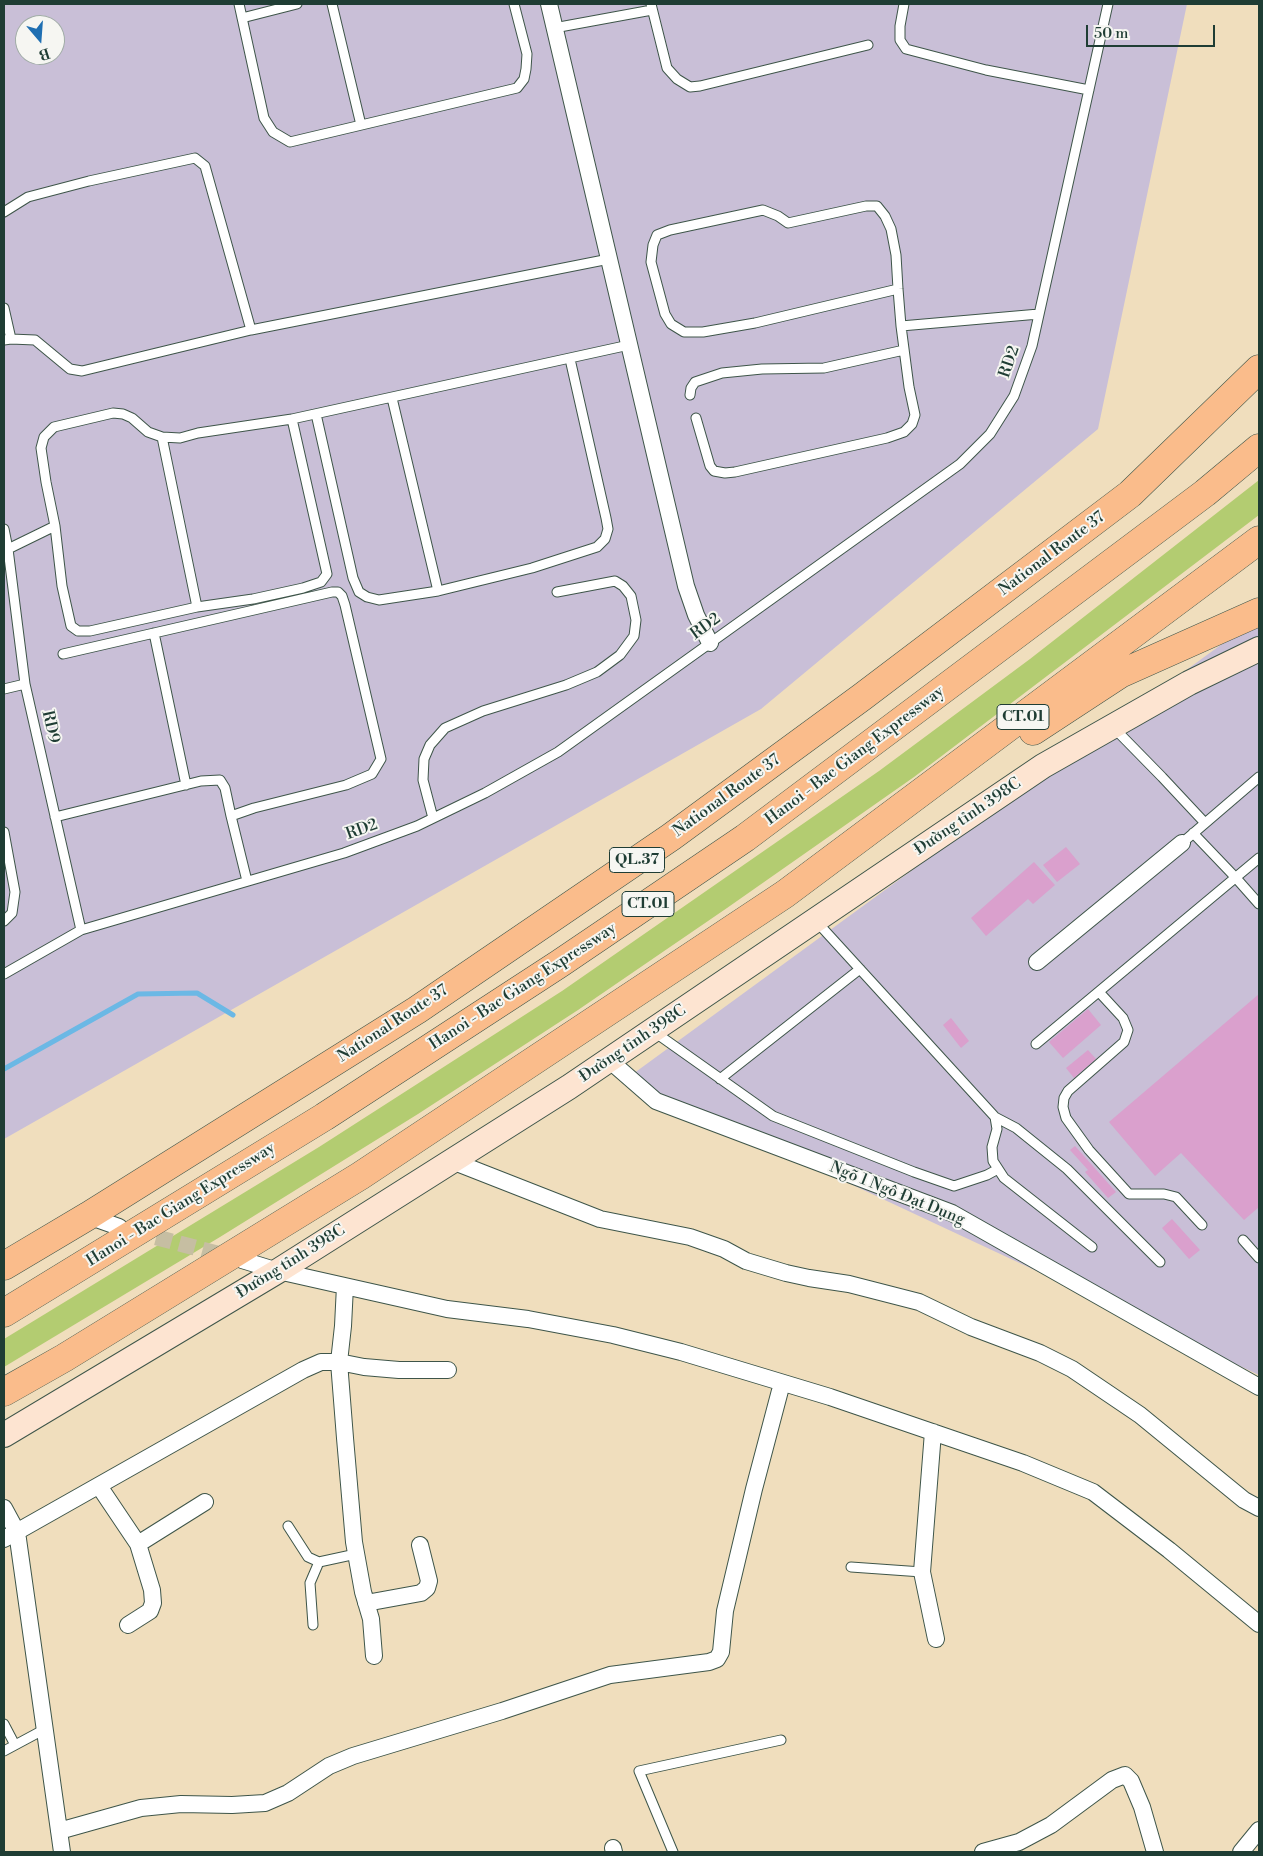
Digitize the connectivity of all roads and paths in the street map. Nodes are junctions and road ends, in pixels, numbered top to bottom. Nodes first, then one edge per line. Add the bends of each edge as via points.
1 (239, 4) edge
2 (296, 4) edge
3 (332, 4) edge
4 (514, 4) edge
5 (549, 4) edge
6 (904, 4) edge
7 (1108, 4) edge
8 (651, 7) edge
9 (242, 18) junction
10 (554, 28) junction
11 (868, 45) dead end
12 (1089, 90) junction
13 (361, 125) junction
14 (4, 212) edge
15 (609, 258) junction
16 (898, 289) junction
17 (4, 308) edge
18 (1039, 314) junction
19 (901, 326) junction
20 (251, 330) junction
21 (8, 339) edge
22 (630, 346) junction
23 (904, 350) junction
24 (570, 358) junction
25 (1259, 368) edge
26 (690, 395) dead end
27 (392, 398) junction
28 (316, 414) junction
29 (696, 418) dead end
30 (292, 419) junction
31 (162, 437) junction
32 (1259, 448) edge
33 (56, 526) junction
34 (4, 529) edge
35 (1259, 540) edge
36 (8, 549) junction
37 (438, 591) junction
38 (557, 592) dead end
39 (197, 607) junction
40 (1259, 612) edge
41 (154, 633) junction
42 (710, 643) junction
43 (1259, 649) edge
44 (63, 654) dead end
45 (25, 684) junction
46 (4, 689) edge
47 (1113, 727) junction
48 (1259, 777) edge
49 (186, 785) junction
50 (231, 816) junction
51 (55, 817) junction
52 (434, 818) junction
53 (1205, 823) junction
54 (4, 832) edge
55 (1187, 838) junction
56 (1259, 858) edge
57 (1236, 878) junction
58 (247, 881) junction
59 (785, 894) junction
60 (1259, 904) edge
61 (4, 921) edge
62 (816, 921) junction
63 (80, 930) junction
64 (1037, 962) dead end
65 (860, 969) junction
66 (4, 974) edge
67 (1099, 992) junction
68 (653, 1030) junction
69 (1036, 1044) dead end
70 (608, 1060) junction
71 (720, 1079) junction
72 (995, 1117) junction
73 (452, 1161) junction
74 (998, 1169) junction
75 (88, 1216) junction
76 (1202, 1225) dead end
77 (119, 1227) tunnel mouth
78 (1243, 1240) dead end
79 (1092, 1247) dead end
80 (1259, 1258) edge
81 (242, 1260) tunnel mouth
82 (1160, 1262) dead end
83 (4, 1266) edge
84 (278, 1271) junction
85 (345, 1286) junction
86 (4, 1313) edge
87 (339, 1362) junction
88 (448, 1370) dead end
89 (782, 1383) junction
90 (1259, 1387) edge
91 (4, 1392) edge
92 (933, 1432) junction
93 (4, 1435) edge
94 (99, 1486) junction
95 (205, 1502) dead end
96 (4, 1508) edge
97 (1259, 1508) edge
98 (288, 1526) dead end
99 (11, 1535) edge
100 (138, 1544) junction
101 (420, 1545) dead end
102 (356, 1554) junction
103 (319, 1562) junction
104 (851, 1567) dead end
105 (922, 1572) junction
106 (366, 1603) junction
107 (1259, 1624) edge
108 (128, 1625) dead end
109 (313, 1625) dead end
110 (936, 1639) dead end
111 (374, 1656) dead end
112 (4, 1724) edge
113 (45, 1729) junction
114 (782, 1740) dead end
115 (15, 1745) junction
116 (4, 1751) edge
117 (1259, 1830) edge
118 (59, 1831) junction
119 (62, 1852) edge
120 (673, 1852) edge
121 (983, 1852) edge
122 (1155, 1852) edge
123 (1241, 1852) edge

1 - 9 lane
2 - 9 lane
3 - 13 lane
4 - 13 lane via 527,54 524,79 517,88
5 - 10 street
6 - 12 lane via 900,40 906,49 986,70
7 - 12 lane, RD2
8 - 10 lane
8 - 11 lane via 667,68 690,86
9 - 13 lane via 264,118 273,132 290,142
10 - 15 street
12 - 18 lane, RD2
14 - 20 lane via 28,197 195,158 205,166
15 - 20 lane
15 - 22 street
16 - 16 lane via 755,323 684,332 665,314 651,262 652,245 657,235 670,230 763,210 788,223 877,206 891,229
16 - 19 lane
17 - 21 lane
18 - 19 lane
18 - 42 lane, RD2 via 1032,346 1014,396 990,434 960,464
19 - 23 lane
20 - 21 lane via 82,371 70,369 35,340
22 - 24 lane
22 - 42 street via 686,586
23 - 26 lane via 824,368 722,373 695,382
23 - 29 lane via 915,415 904,432 887,438 725,473 714,471 710,466
24 - 27 lane
24 - 37 lane via 606,518 608,529 605,539 597,547 532,568
25 - 75 highway, National Route 37 / QL.37 via 1130,494 671,837 417,1010
27 - 28 lane
27 - 37 lane
28 - 30 lane
28 - 37 lane via 358,592 380,600
30 - 31 lane via 180,438
30 - 39 lane via 327,574 321,582 303,588
31 - 33 lane via 148,432 132,418 113,413 54,427 44,437 42,448
31 - 39 lane
32 - 86 highway, Hanoi - Bac Giang Expressway / CT.01 via 1205,493 745,838 324,1117
33 - 36 lane
33 - 39 lane via 68,615 71,626 78,631
34 - 36 lane, RD9
35 - 59 highway, CT.01
36 - 45 lane, RD9
38 - 52 lane via 615,581 631,596 636,620 634,636 620,655 596,672 566,685 483,711 445,728 430,745 424,759 423,780
40 - 59 highway via 1120,674
41 - 44 lane
41 - 49 lane
41 - 50 lane via 332,592 338,592 343,599 380,759 377,767 372,774 346,786
42 - 52 lane, RD2 via 558,752
43 - 47 main road, Đường tỉnh 398C via 1189,683
45 - 46 lane
45 - 51 lane, RD9
47 - 53 lane
47 - 62 main road, Đường tỉnh 398C via 1044,766
48 - 53 lane
49 - 50 lane via 220,780
49 - 51 lane
50 - 58 lane
51 - 63 lane, RD9
52 - 58 lane, RD2 via 344,853
53 - 55 lane
54 - 61 lane via 15,892 12,912
55 - 57 lane
55 - 64 street
56 - 57 lane
57 - 60 lane
57 - 67 lane
58 - 63 lane, RD2
59 - 91 highway, CT.01 via 360,1176
62 - 65 lane
62 - 68 main road, Đường tỉnh 398C
63 - 66 lane, RD2
65 - 71 lane
65 - 72 lane
67 - 69 lane
67 - 76 lane via 1123,1018 1128,1030 1124,1042 1068,1092 1063,1107 1066,1118 1089,1150 1129,1194 1176,1197
68 - 70 main road, Đường tỉnh 398C
68 - 71 lane
70 - 73 main road, Đường tỉnh 398C
70 - 90 street, Ngõ 1 Ngô Đạt Dụng via 656,1100 952,1213
71 - 74 lane via 773,1116 954,1186
72 - 74 lane via 997,1129 992,1147 993,1161
72 - 82 lane via 1016,1128 1067,1169
73 - 84 main road, Đường tỉnh 398C
73 - 97 street via 600,1219 690,1237 746,1261 919,1302 971,1327 1040,1353 1072,1369 1132,1410 1244,1500
74 - 79 lane via 1004,1178
75 - 77 street
75 - 83 highway, National Route 37 / QL.37
78 - 80 lane
81 - 84 street
84 - 85 street
84 - 93 main road, Đường tỉnh 398C
85 - 87 street
85 - 89 street via 447,1309 528,1319 613,1335
87 - 88 street via 399,1370
87 - 94 street via 321,1362 303,1370
87 - 102 street
89 - 92 street
89 - 118 street via 717,1659 610,1675 353,1756 265,1803 141,1808
92 - 105 street
92 - 107 street via 1024,1463 1093,1492
94 - 99 street
94 - 100 street
95 - 100 street
96 - 99 street
98 - 103 lane via 308,1557
99 - 113 street
100 - 108 street via 152,1590 152,1603 150,1611
101 - 106 street via 429,1581 427,1588 421,1593
102 - 103 lane
102 - 106 street
103 - 109 lane via 310,1583
104 - 105 lane
105 - 110 street
106 - 111 street via 371,1619
112 - 115 lane
113 - 115 lane
113 - 118 street
114 - 120 lane via 639,1771
115 - 116 lane
117 - 123 street
118 - 119 street
121 - 122 street via 1019,1842 1051,1825 1112,1780 1125,1775 1142,1807

